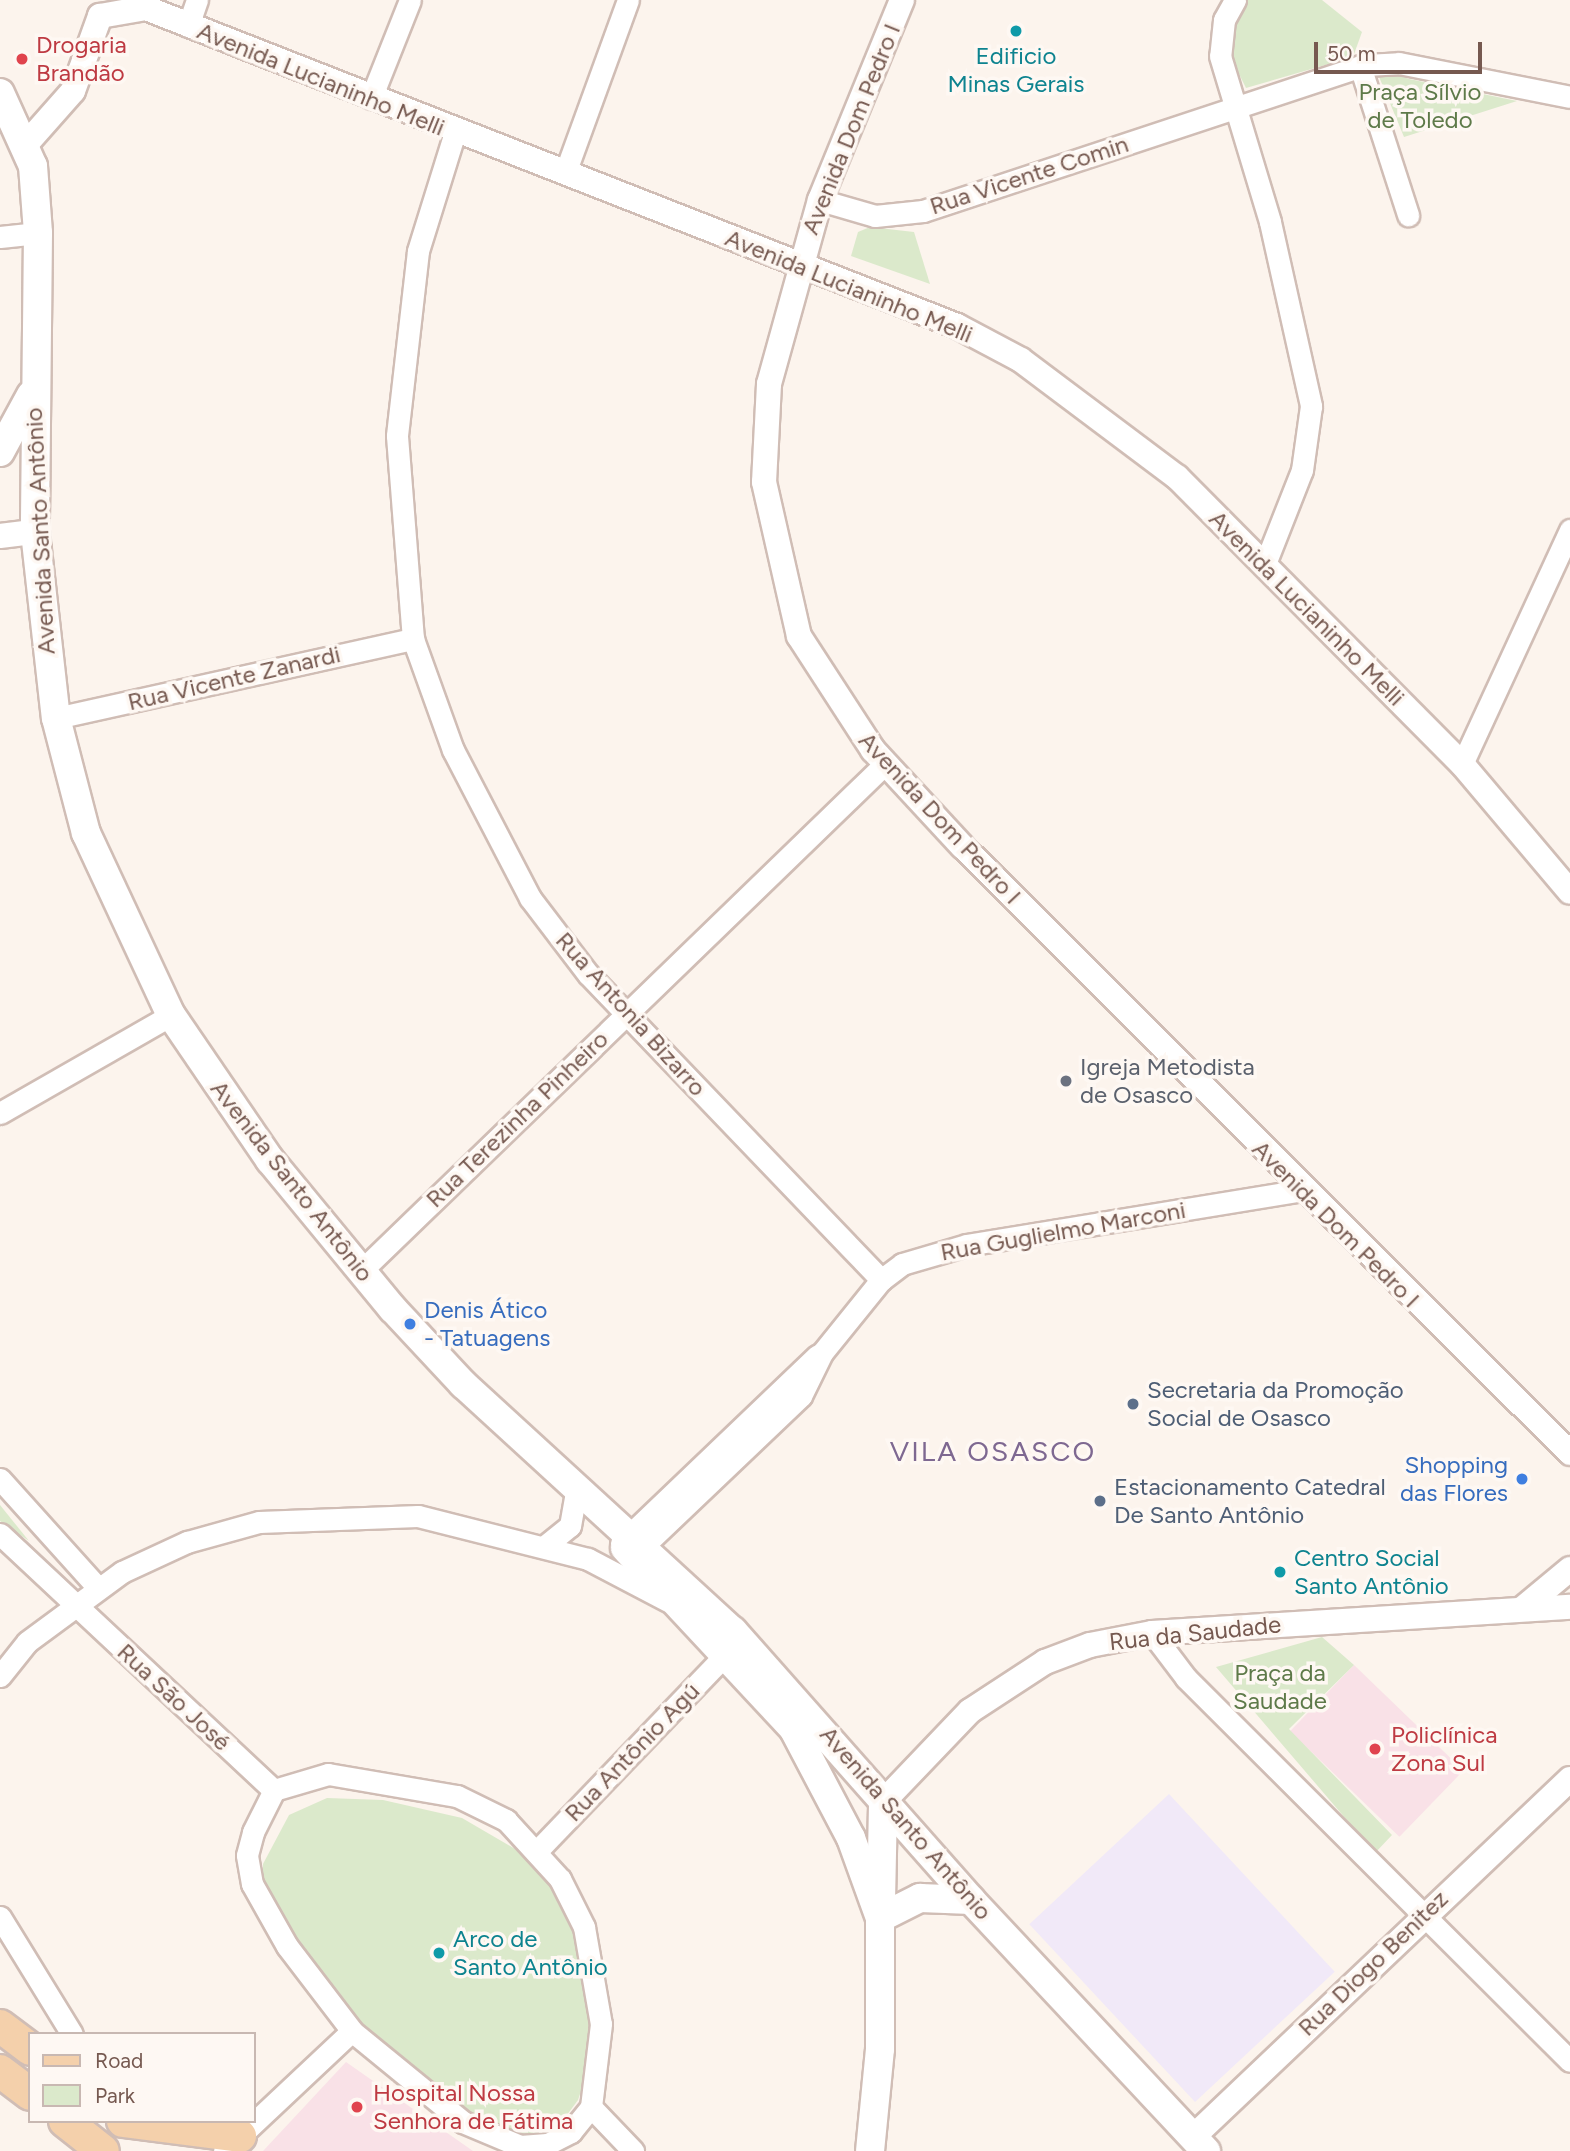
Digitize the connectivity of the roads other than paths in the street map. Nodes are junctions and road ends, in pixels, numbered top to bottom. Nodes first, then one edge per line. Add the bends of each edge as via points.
1 (197, 0) edge
2 (410, 0) edge
3 (628, 0) edge
4 (902, 0) edge
5 (1235, 0) edge
6 (102, 8) edge
7 (188, 26) junction
8 (1360, 66) junction
9 (0, 93) edge
10 (1570, 97) edge
11 (371, 98) junction
12 (1236, 106) junction
13 (455, 132) junction
14 (27, 144) junction
15 (565, 173) junction
16 (820, 200) junction
17 (1408, 215) dead end
18 (38, 233) junction
19 (0, 237) edge
20 (798, 265) junction
21 (32, 392) junction
22 (0, 452) edge
23 (1570, 530) edge
24 (35, 532) junction
25 (0, 536) edge
26 (1265, 564) junction
27 (413, 639) junction
28 (56, 718) junction
29 (886, 764) junction
30 (1461, 764) junction
31 (1570, 892) edge
32 (624, 1014) junction
33 (171, 1015) junction
34 (0, 1113) edge
35 (1303, 1190) junction
36 (361, 1271) junction
37 (881, 1280) junction
38 (1570, 1454) edge
39 (0, 1479) edge
40 (587, 1496) junction
41 (47, 1528) junction
42 (0, 1534) edge
43 (633, 1544) junction
44 (545, 1546) junction
45 (24, 1555) junction
46 (1570, 1569) edge
47 (98, 1588) junction
48 (75, 1604) junction
49 (677, 1605) junction
50 (1570, 1607) edge
51 (1523, 1608) junction
52 (1152, 1633) junction
53 (725, 1655) junction
54 (0, 1676) edge
55 (1570, 1779) edge
56 (274, 1790) junction
57 (883, 1802) junction
58 (539, 1849) junction
59 (971, 1900) junction
60 (1424, 1912) junction
61 (0, 1917) edge
62 (880, 1918) junction
63 (0, 2026) edge
64 (352, 2031) junction
65 (71, 2032) edge
66 (28, 2047) edge
67 (1570, 2061) edge
68 (0, 2071) edge
69 (28, 2092) edge
70 (591, 2107) junction
71 (256, 2121) edge
72 (68, 2123) edge
73 (124, 2123) edge
74 (132, 2123) edge
75 (253, 2123) edge
76 (232, 2143) edge
77 (1193, 2146) edge
78 (103, 2151) edge
79 (148, 2151) edge
80 (633, 2151) edge
81 (870, 2151) edge

1 - 7 street
2 - 11 street
3 - 15 street
4 - 16 street, Avenida Dom Pedro I
5 - 12 street via 1224,20 1220,57
6 - 7 street, Avenida Lucianinho Melli via 146,8
6 - 14 street, Avenida Lucianinho Melli via 73,91
7 - 11 street, Avenida Lucianinho Melli
8 - 10 street, Rua Vicente Comin via 1399,63
8 - 12 street, Rua Vicente Comin
8 - 17 street
9 - 14 main road, Avenida Santo Antônio
11 - 13 street, Avenida Lucianinho Melli
12 - 16 street, Rua Vicente Comin via 923,211 867,215
12 - 26 street via 1300,338 1311,406 1302,470
13 - 15 street, Avenida Lucianinho Melli
13 - 27 street, Rua Antonia Bizarro via 418,251 402,366 399,521
14 - 18 main road, Avenida Santo Antônio
15 - 20 street, Avenida Lucianinho Melli
16 - 20 street, Avenida Dom Pedro I
18 - 19 street
18 - 21 main road, Avenida Santo Antônio
20 - 26 street, Avenida Lucianinho Melli via 957,326 1021,360 1177,477
20 - 29 street, Avenida Dom Pedro I via 769,384 764,482 799,636
21 - 22 main road
21 - 24 main road, Avenida Santo Antônio
23 - 30 street
24 - 25 street
24 - 28 main road, Avenida Santo Antônio
26 - 30 street, Avenida Lucianinho Melli
27 - 28 street, Rua Vicente Zanardi
27 - 32 street, Rua Antonia Bizarro via 453,750 491,830 530,898
28 - 33 main road, Avenida Santo Antônio via 86,833
29 - 32 street, Rua Terezinha Pinheiro
29 - 35 street, Avenida Dom Pedro I
30 - 31 street, Avenida Lucianinho Melli
32 - 36 street, Rua Terezinha Pinheiro
32 - 37 street, Rua Antonia Bizarro
33 - 34 street
33 - 36 main road, Avenida Santo Antônio via 270,1160
35 - 37 street, Rua Guglielmo Marconi via 967,1245 902,1264
35 - 38 street, Avenida Dom Pedro I
36 - 40 main road, Avenida Santo Antônio via 463,1384
37 - 43 street, Rua Guglielmo Marconi via 822,1353 801,1396
39 - 41 street
40 - 43 main road, Avenida Santo Antônio
40 - 44 street via 570,1526
41 - 45 street via 41,1550
41 - 47 street
42 - 45 street, Rua São José
43 - 49 main road, Avenida Santo Antônio
43 - 57 main road, Avenida Santo Antônio via 807,1708
44 - 47 street via 418,1516 310,1516 259,1522 187,1542
44 - 49 street via 588,1559
45 - 48 street, Rua São José
46 - 51 street
47 - 48 street
48 - 54 street via 27,1642
48 - 56 street, Rua São José
49 - 53 main road, Avenida Santo Antônio
50 - 51 street, Rua da Saudade
51 - 52 street, Rua da Saudade
52 - 57 street, Rua da Saudade via 1090,1645 1008,1684 970,1711
52 - 60 street via 1186,1678
53 - 58 street, Rua Antônio Agú
53 - 62 main road, Avenida Santo Antônio via 793,1728 827,1786
55 - 60 street, Rua Diogo Benitez
56 - 58 street via 328,1774 400,1782 457,1796 506,1820
56 - 64 street via 247,1855 252,1884 287,1946
57 - 59 main road, Avenida Santo Antônio
57 - 62 main road
58 - 70 street via 584,1927 592,1963 601,2024
59 - 62 main road via 920,1898
59 - 77 main road, Avenida Santo Antônio
60 - 67 street
60 - 77 street, Rua Diogo Benitez
61 - 65 street
62 - 81 main road via 880,2049
63 - 66 main road
64 - 70 street via 487,2136 520,2146 547,2144 571,2132
64 - 71 street
68 - 69 main road
70 - 80 street
72 - 78 main road
73 - 79 main road
74 - 76 main road
75 - 76 street

